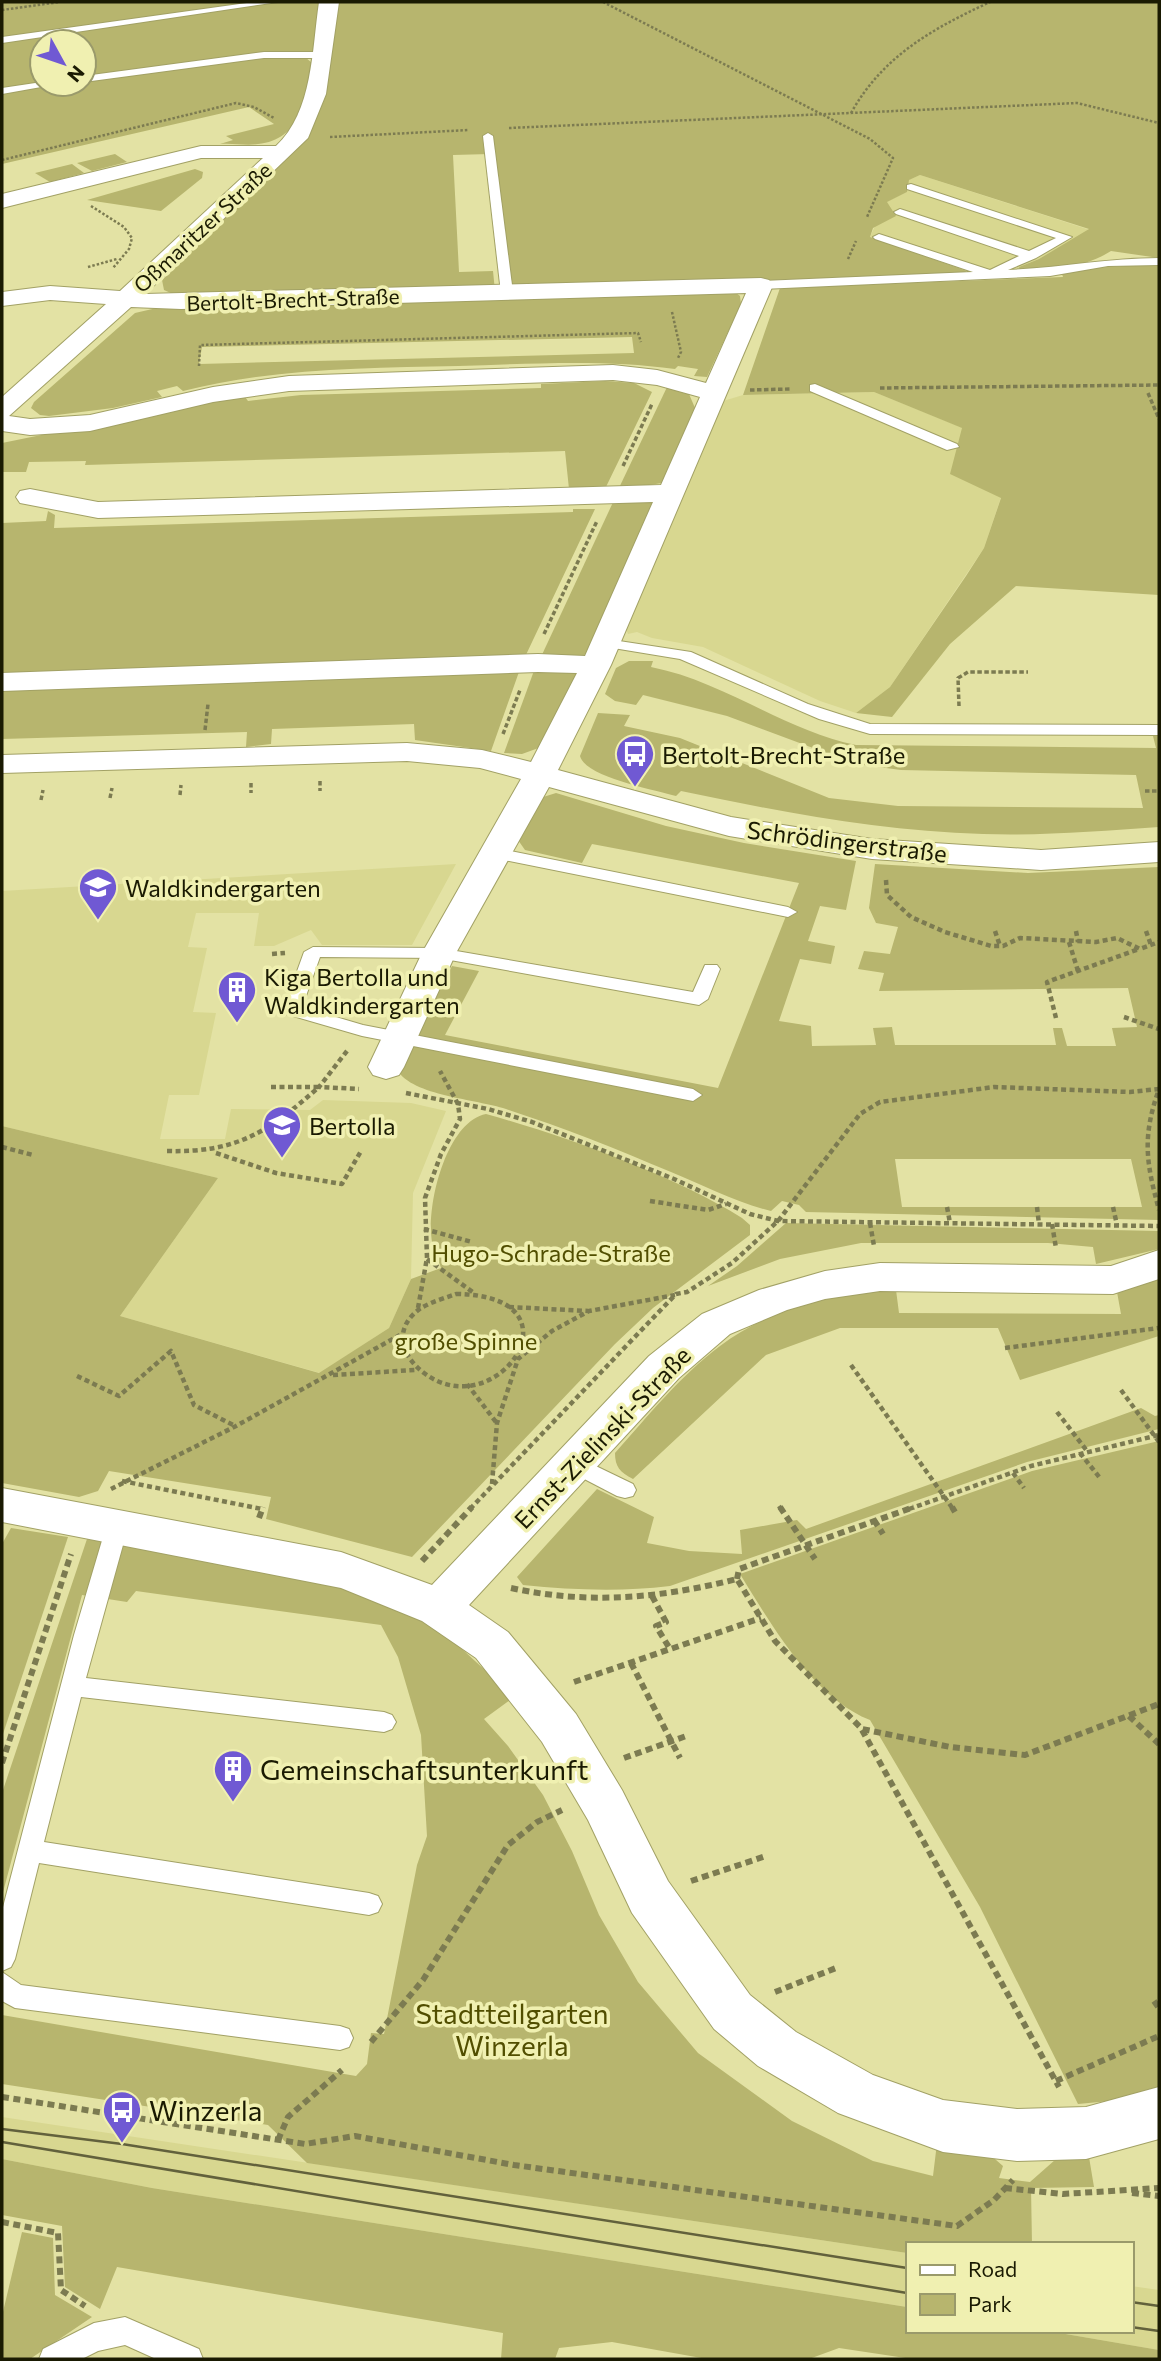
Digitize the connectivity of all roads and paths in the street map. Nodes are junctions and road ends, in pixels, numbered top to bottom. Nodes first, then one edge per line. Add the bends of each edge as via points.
1 (60, 2) edge
2 (273, 2) edge
3 (330, 2) edge
4 (603, 2) edge
5 (990, 2) edge
6 (2, 10) edge
7 (2, 40) edge
8 (323, 55) junction
9 (98, 77) edge
10 (28, 87) edge
11 (2, 91) edge
12 (850, 113) junction
13 (822, 115) junction
14 (277, 120) dead end
15 (1159, 123) edge
16 (502, 128) dead end
17 (475, 129) dead end
18 (488, 136) dead end
19 (289, 145) junction
20 (2, 160) edge
21 (911, 187) dead end
22 (87, 200) dead end
23 (2, 201) edge
24 (900, 212) dead end
25 (865, 222) dead end
26 (859, 234) dead end
27 (879, 237) dead end
28 (1032, 256) junction
29 (80, 261) dead end
30 (1159, 262) edge
31 (88, 267) dead end
32 (992, 274) junction
33 (837, 282) junction
34 (761, 285) junction
35 (124, 287) junction
36 (507, 293) junction
37 (2, 299) edge
38 (672, 312) dead end
39 (640, 342) dead end
40 (676, 362) dead end
41 (199, 366) dead end
42 (1159, 385) edge
43 (815, 388) junction
44 (715, 393) junction
45 (1148, 393) dead end
46 (654, 400) dead end
47 (2, 410) edge
48 (1159, 419) edge
49 (2, 423) edge
50 (952, 447) dead end
51 (669, 493) junction
52 (609, 495) junction
53 (30, 496) dead end
54 (601, 654) junction
55 (530, 664) junction
56 (1028, 672) dead end
57 (212, 675) junction
58 (2, 682) edge
59 (960, 710) dead end
60 (1159, 730) edge
61 (501, 739) dead end
62 (202, 757) junction
63 (2, 764) edge
64 (541, 773) junction
65 (1145, 791) dead end
66 (1159, 791) edge
67 (1159, 852) edge
68 (495, 853) junction
69 (887, 871) dead end
70 (788, 912) dead end
71 (995, 931) dead end
72 (1076, 931) dead end
73 (1146, 931) dead end
74 (1069, 942) junction
75 (1078, 942) junction
76 (1159, 942) edge
77 (1151, 945) junction
78 (1000, 946) junction
79 (1140, 949) junction
80 (439, 953) junction
81 (711, 969) dead end
82 (1078, 971) junction
83 (1124, 1017) dead end
84 (1056, 1018) dead end
85 (1159, 1029) edge
86 (362, 1030) junction
87 (401, 1037) junction
88 (392, 1080) junction
89 (271, 1087) dead end
90 (319, 1087) junction
91 (693, 1095) dead end
92 (458, 1104) junction
93 (2, 1147) edge
94 (167, 1151) dead end
95 (361, 1151) dead end
96 (215, 1152) junction
97 (33, 1155) dead end
98 (650, 1201) dead end
99 (727, 1203) junction
100 (947, 1207) dead end
101 (1037, 1207) dead end
102 (1113, 1207) dead end
103 (1159, 1210) edge
104 (778, 1222) junction
105 (950, 1223) junction
106 (1039, 1224) junction
107 (1117, 1225) junction
108 (1159, 1226) edge
109 (424, 1229) junction
110 (472, 1242) dead end
111 (427, 1258) junction
112 (1159, 1264) edge
113 (676, 1294) junction
114 (477, 1295) junction
115 (508, 1307) junction
116 (418, 1308) junction
117 (589, 1311) junction
118 (1159, 1328) edge
119 (400, 1335) junction
120 (1005, 1348) dead end
121 (518, 1359) junction
122 (851, 1365) dead end
123 (415, 1370) junction
124 (329, 1375) junction
125 (77, 1376) dead end
126 (467, 1384) junction
127 (1121, 1390) dead end
128 (1056, 1412) dead end
129 (496, 1423) junction
130 (236, 1426) junction
131 (1158, 1438) edge
132 (1087, 1451) junction
133 (1080, 1453) junction
134 (575, 1464) junction
135 (1013, 1473) junction
136 (1100, 1478) dead end
137 (491, 1486) junction
138 (1024, 1488) dead end
139 (625, 1490) dead end
140 (943, 1497) junction
141 (2, 1506) edge
142 (779, 1506) dead end
143 (955, 1512) dead end
144 (874, 1520) junction
145 (117, 1527) junction
146 (256, 1528) dead end
147 (883, 1534) dead end
148 (804, 1544) junction
149 (72, 1550) dead end
150 (815, 1559) dead end
151 (737, 1579) junction
152 (506, 1586) dead end
153 (428, 1587) junction
154 (652, 1596) junction
155 (761, 1618) junction
156 (670, 1649) junction
157 (631, 1662) junction
158 (563, 1685) dead end
159 (72, 1686) junction
160 (1159, 1704) edge
161 (1128, 1716) junction
162 (384, 1722) dead end
163 (862, 1729) junction
164 (689, 1735) dead end
165 (672, 1741) junction
166 (1159, 1744) edge
167 (680, 1758) dead end
168 (2, 1762) edge
169 (606, 1778) junction
170 (29, 1851) junction
171 (766, 1856) dead end
172 (679, 1885) dead end
173 (369, 1903) dead end
174 (2, 1959) edge
175 (836, 1968) dead end
176 (2, 1984) edge
177 (772, 1993) dead end
178 (1154, 2000) dead end
179 (1159, 2008) edge
180 (1159, 2036) edge
181 (340, 2038) dead end
182 (366, 2048) dead end
183 (347, 2066) dead end
184 (1056, 2081) junction
185 (2, 2097) edge
186 (1159, 2113) edge
187 (1087, 2133) junction
188 (1017, 2135) junction
189 (278, 2140) junction
190 (1005, 2188) junction
191 (1159, 2188) edge
192 (1124, 2192) junction
193 (1159, 2196) edge
194 (2, 2222) edge
195 (125, 2331) junction
196 (52, 2359) edge
197 (189, 2359) edge

1 - 6 path
2 - 7 lane
3 - 8 street, Oßmaritzer Straße
4 - 13 path
5 - 12 path via 938,24 902,51 862,88
8 - 9 lane via 264,55
8 - 19 street, Oßmaritzer Straße via 316,94
10 - 11 lane
12 - 13 path
12 - 15 path via 1076,103
13 - 16 path
13 - 25 path via 870,139 893,158
14 - 20 path via 236,103
17 - 19 path
18 - 36 lane
19 - 23 street via 201,152
19 - 35 street, Oßmaritzer Straße
21 - 28 lane via 1066,237
22 - 35 path via 132,238 130,248 111,272
24 - 28 lane
26 - 33 path
27 - 32 lane
28 - 32 lane
29 - 31 path
30 - 32 lane via 1108,262 1050,272
32 - 33 lane
33 - 34 lane
34 - 36 street, Bertolt-Brecht-Straße
34 - 44 street
35 - 36 street, Bertolt-Brecht-Straße via 176,302
35 - 37 street, Bertolt-Brecht-Straße via 30,292
35 - 47 street, Oßmaritzer Straße
38 - 40 path via 681,352
39 - 41 path via 638,333 200,345
42 - 43 path
43 - 44 path
43 - 50 lane
44 - 49 street via 665,379 611,373 295,383 239,389 140,414 89,421 44,427
44 - 51 street
45 - 48 path
46 - 52 path
51 - 52 street
51 - 54 street
52 - 53 street via 98,510
52 - 55 path
54 - 55 street
54 - 60 lane via 694,657 799,708 870,729
54 - 64 street
55 - 57 street
55 - 61 path
56 - 59 path via 968,672 958,678
57 - 58 street
57 - 62 path
62 - 63 street
62 - 64 street via 407,752 482,759
64 - 67 street, Schrödingerstraße via 729,826 872,849 1041,860
64 - 68 street
65 - 66 path
68 - 70 lane
68 - 80 street
69 - 78 path via 887,895 911,917 953,935
71 - 78 path
72 - 75 path
73 - 77 path
74 - 75 path
74 - 78 path via 1020,938
74 - 82 path
75 - 79 path via 1117,938
76 - 77 path
77 - 79 path
79 - 82 path
80 - 81 lane via 699,999
80 - 86 lane via 313,952 292,1010
80 - 87 street
82 - 84 path via 1047,982
83 - 85 path
86 - 87 lane
86 - 90 path
87 - 88 street
87 - 91 lane via 651,1081
88 - 90 path
88 - 92 path
89 - 90 path
90 - 96 path via 251,1140
92 - 99 path via 532,1122
92 - 109 path via 460,1119 425,1198
93 - 97 path
94 - 96 path
95 - 96 path via 342,1184 276,1174
98 - 99 path via 708,1210
99 - 104 path
100 - 105 path
101 - 106 path
102 - 107 path
103 - 104 path via 1144,1152 1145,1125 1159,1089 994,1087 908,1096 869,1107
104 - 105 path
104 - 113 path via 732,1263 687,1292
105 - 106 path
106 - 107 path
107 - 108 path
109 - 110 path
109 - 111 path
111 - 114 path
111 - 116 path
112 - 134 street, Ernst-Zielinski-Straße via 1113,1280 880,1277 825,1284 773,1300 716,1324 664,1367
113 - 117 path
113 - 137 path
114 - 115 path
114 - 116 path via 456,1294
115 - 117 path
115 - 121 path via 525,1331
116 - 119 path
117 - 121 path via 552,1331
118 - 120 path
119 - 123 path via 406,1360
119 - 124 path
121 - 126 path via 505,1372
121 - 129 path
122 - 140 path
123 - 124 path
123 - 126 path via 446,1384
124 - 130 path
125 - 130 path via 119,1396 170,1351 194,1405
126 - 129 path
127 - 131 path
128 - 132 path
129 - 137 path
130 - 146 path via 122,1481 263,1507
131 - 132 path
132 - 133 path
133 - 135 path
133 - 136 path
134 - 139 lane
134 - 153 street, Ernst-Zielinski-Straße
135 - 138 path
135 - 140 path
137 - 153 path
140 - 143 path
140 - 144 path
141 - 145 street
142 - 148 path
144 - 147 path
144 - 148 path
145 - 153 street via 341,1570 390,1586
145 - 159 lane
148 - 150 path
148 - 151 path via 739,1569
149 - 168 path
151 - 154 path
151 - 155 path
152 - 154 path via 529,1592
153 - 169 street via 492,1645
154 - 156 path via 666,1622 656,1626
155 - 156 path
155 - 163 path via 775,1641
156 - 157 path
157 - 158 path
157 - 165 path
159 - 162 lane
159 - 170 lane
160 - 161 path
161 - 163 path via 1025,1755
161 - 166 path
163 - 184 path
164 - 165 path
165 - 167 path
165 - 169 path
169 - 182 path via 508,1844 422,1980
169 - 188 street via 649,1897 732,2012 778,2049 858,2095 943,2126
170 - 173 lane
170 - 174 lane
171 - 172 path
175 - 177 path
176 - 181 lane via 15,1996
178 - 179 path
180 - 184 path
183 - 189 path via 288,2117
184 - 187 path
185 - 189 path
186 - 187 street
187 - 188 street
188 - 190 path via 1017,2176
189 - 190 path via 305,2144 355,2136 514,2165 957,2226
190 - 192 path via 1063,2194
191 - 192 path
192 - 193 path
194 - 195 path via 58,2233 61,2290
195 - 196 lane via 94,2337
195 - 197 lane

